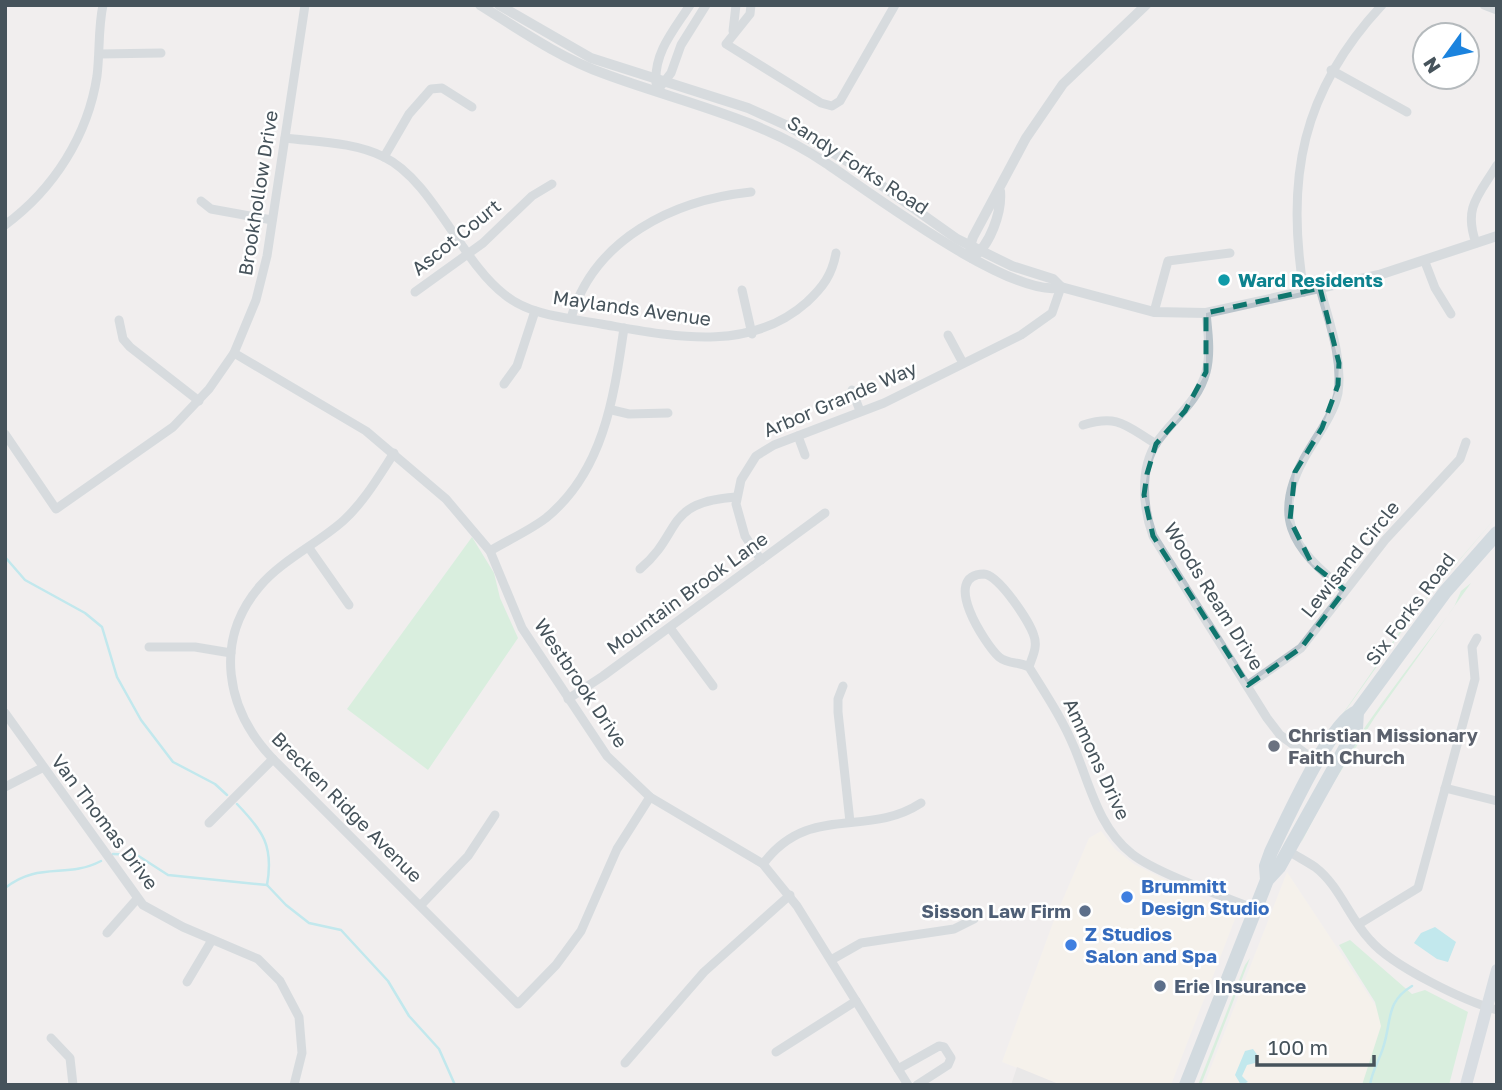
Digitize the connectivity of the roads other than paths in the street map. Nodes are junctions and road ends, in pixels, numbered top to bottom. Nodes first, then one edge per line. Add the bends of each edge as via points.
1 (103, 5) edge
2 (305, 5) edge
3 (480, 5) edge
4 (499, 5) edge
5 (690, 5) edge
6 (706, 5) edge
7 (736, 5) edge
8 (751, 5) edge
9 (895, 5) edge
10 (1146, 5) edge
11 (1382, 5) edge
12 (1484, 5) edge
13 (1497, 10) edge
14 (740, 19) junction
15 (161, 53) dead end
16 (100, 54) junction
17 (1331, 70) junction
18 (659, 84) junction
19 (472, 107) dead end
20 (1407, 112) dead end
21 (285, 138) junction
22 (384, 157) junction
23 (1497, 165) edge
24 (552, 184) dead end
25 (1000, 191) junction
26 (751, 192) dead end
27 (201, 201) dead end
28 (272, 220) junction
29 (5, 225) edge
30 (1497, 236) edge
31 (1476, 243) junction
32 (970, 246) junction
33 (468, 252) junction
34 (1230, 253) dead end
35 (836, 254) dead end
36 (977, 255) junction
37 (1425, 262) junction
38 (1061, 287) junction
39 (1320, 288) junction
40 (742, 290) dead end
41 (415, 292) dead end
42 (1304, 292) junction
43 (535, 311) junction
44 (1154, 312) junction
45 (1206, 313) junction
46 (1451, 314) dead end
47 (571, 318) junction
48 (119, 320) dead end
49 (624, 328) junction
50 (752, 334) junction
51 (948, 335) dead end
52 (233, 353) junction
53 (963, 363) junction
54 (504, 384) dead end
55 (852, 390) dead end
56 (199, 401) junction
57 (612, 410) junction
58 (860, 411) junction
59 (668, 413) dead end
60 (1083, 425) dead end
61 (5, 434) edge
62 (798, 436) junction
63 (1466, 442) dead end
64 (1156, 444) junction
65 (394, 453) junction
66 (805, 454) dead end
67 (736, 497) junction
68 (825, 513) dead end
69 (1497, 533) edge
70 (309, 548) junction
71 (490, 551) junction
72 (761, 560) junction
73 (640, 569) dead end
74 (1345, 590) junction
75 (349, 605) dead end
76 (670, 628) junction
77 (1476, 638) dead end
78 (149, 647) dead end
79 (231, 653) junction
80 (1028, 667) junction
81 (1248, 685) junction
82 (713, 686) dead end
83 (843, 686) dead end
84 (568, 698) junction
85 (1357, 712) junction
86 (5, 713) edge
87 (273, 759) junction
88 (1317, 762) junction
89 (42, 768) junction
90 (5, 787) edge
91 (1445, 788) junction
92 (650, 797) junction
93 (1497, 801) edge
94 (921, 803) dead end
95 (495, 815) dead end
96 (850, 822) junction
97 (209, 823) dead end
98 (1287, 850) junction
99 (763, 864) junction
100 (1267, 880) junction
101 (790, 895) junction
102 (136, 899) junction
103 (421, 905) junction
104 (1255, 909) junction
105 (974, 919) dead end
106 (1359, 924) junction
107 (107, 933) dead end
108 (212, 940) junction
109 (831, 961) junction
110 (1497, 970) edge
111 (187, 982) dead end
112 (856, 1001) junction
113 (1492, 1009) edge
114 (51, 1038) dead end
115 (776, 1052) dead end
116 (625, 1063) dead end
117 (898, 1069) junction
118 (74, 1085) edge
119 (294, 1085) edge
120 (908, 1085) edge
121 (917, 1085) edge
122 (1186, 1085) edge
123 (1466, 1085) edge

1 - 16 street
2 - 21 street, Brookhollow Drive
3 - 18 street, Sandy Forks Road via 584,66
4 - 18 street, Sandy Forks Road via 591,58
5 - 18 street via 660,53 655,69
6 - 18 street
7 - 14 street
8 - 14 street via 750,14
9 - 14 street via 840,101 832,106 726,44
10 - 25 street via 1063,84 1026,138
11 - 17 street
12 - 13 street
15 - 16 street
16 - 29 street via 93,96 76,142 40,193
17 - 20 street
17 - 42 street via 1312,112 1299,163 1297,212
18 - 32 street, Sandy Forks Road via 748,108 790,127
18 - 36 street, Sandy Forks Road via 789,140
19 - 22 street via 442,88 430,89
21 - 22 street, Maylands Avenue via 342,145
21 - 28 street, Brookhollow Drive
22 - 33 street, Maylands Avenue via 411,180
23 - 31 street via 1469,217
24 - 33 street, Ascot Court via 539,189
25 - 32 street
25 - 36 street via 1001,202
26 - 47 street via 700,201 642,228 594,268
27 - 28 street via 211,209
28 - 52 street, Brookhollow Drive via 261,284
30 - 31 street, Sandy Forks Road
31 - 37 street, Sandy Forks Road
32 - 36 street
33 - 41 street, Ascot Court
33 - 43 street, Maylands Avenue via 504,295
34 - 44 street via 1168,261
35 - 50 street, Maylands Avenue via 832,272 818,292 790,317
36 - 38 street, Sandy Forks Road via 1032,284 1053,290
37 - 39 street, Sandy Forks Road
37 - 46 street
38 - 44 street, Sandy Forks Road
38 - 53 street, Arbor Grande Way via 1052,313 1041,324
39 - 42 street, Sandy Forks Road
39 - 74 street via 1339,363 1337,396 1295,472 1290,520 1312,564
40 - 50 street
42 - 45 street, Sandy Forks Road
43 - 47 street, Maylands Avenue
43 - 54 street via 517,366
44 - 45 street, Sandy Forks Road
45 - 64 street, Woods Ream Drive via 1206,372 1185,411
47 - 49 street, Maylands Avenue
48 - 56 street via 130,346
49 - 50 street, Maylands Avenue via 712,339
49 - 57 street
51 - 53 street
52 - 56 street, Brookhollow Drive
52 - 65 street, Westbrook Drive via 332,410
53 - 58 street, Arbor Grande Way
55 - 58 street
56 - 61 street, Brookhollow Drive via 162,437 56,509
57 - 59 street
57 - 71 street via 577,483 546,518
58 - 62 street, Arbor Grande Way
60 - 64 street via 1117,421
62 - 66 street
62 - 67 street, Arbor Grande Way via 756,456
63 - 74 street, Lewisand Circle via 1460,459
64 - 81 street, Woods Ream Drive via 1144,495 1153,536
65 - 70 street, Brecken Ridge Avenue via 356,508
65 - 71 street, Westbrook Drive via 446,499
67 - 72 street via 738,519
67 - 73 street via 709,499 692,507 677,519 658,551
68 - 72 street, Mountain Brook Lane
69 - 85 main road, Six Forks Road via 1445,592
70 - 75 street
70 - 79 street, Brecken Ridge Avenue via 260,586 244,608
71 - 84 street, Westbrook Drive via 522,628
72 - 76 street, Mountain Brook Lane
74 - 81 street, Lewisand Circle via 1301,648
76 - 82 street
76 - 84 street, Mountain Brook Lane
77 - 91 street via 1472,647 1475,679
78 - 79 street
79 - 87 street, Brecken Ridge Avenue via 237,706 247,727
80 - 80 street via 1007,663 995,654 964,596 973,578 985,574 998,579 1034,635 1036,647
80 - 104 street, Ammons Drive via 1060,716 1096,808 1124,847 1168,873
81 - 88 street, Woods Ream Drive via 1280,734
83 - 96 street via 838,712
84 - 92 street, Westbrook Drive via 607,755
85 - 88 main road, Six Forks Road via 1345,719
85 - 98 main road, Six Forks Road via 1356,729
86 - 89 street, Van Thomas Drive
87 - 97 street
87 - 103 street, Brecken Ridge Avenue
88 - 100 main road, Six Forks Road via 1271,852
89 - 90 street
89 - 102 street, Van Thomas Drive
91 - 93 street
91 - 106 street via 1418,888
92 - 99 street, Westbrook Drive
92 - 103 street, Brecken Ridge Avenue via 617,849 581,931 518,1004
94 - 96 street via 901,816
95 - 103 street via 468,856
96 - 99 street via 805,829 772,851
98 - 100 main road, Six Forks Road via 1276,873
98 - 106 street via 1315,867
99 - 101 street, Westbrook Drive
100 - 104 main road, Six Forks Road
101 - 109 street, Westbrook Drive
101 - 116 street via 704,972
102 - 107 street
102 - 108 street, Van Thomas Drive
104 - 122 main road, Six Forks Road
105 - 109 street via 954,929 861,943
106 - 113 street via 1383,953 1469,1002
108 - 111 street
108 - 119 street, Van Thomas Drive via 258,960 291,997 302,1040
109 - 112 street, Westbrook Drive
110 - 113 main road
112 - 115 street
112 - 117 street, Westbrook Drive
113 - 123 main road
114 - 118 street via 70,1058
117 - 120 street, Westbrook Drive
117 - 121 street via 944,1047 951,1058 948,1065

